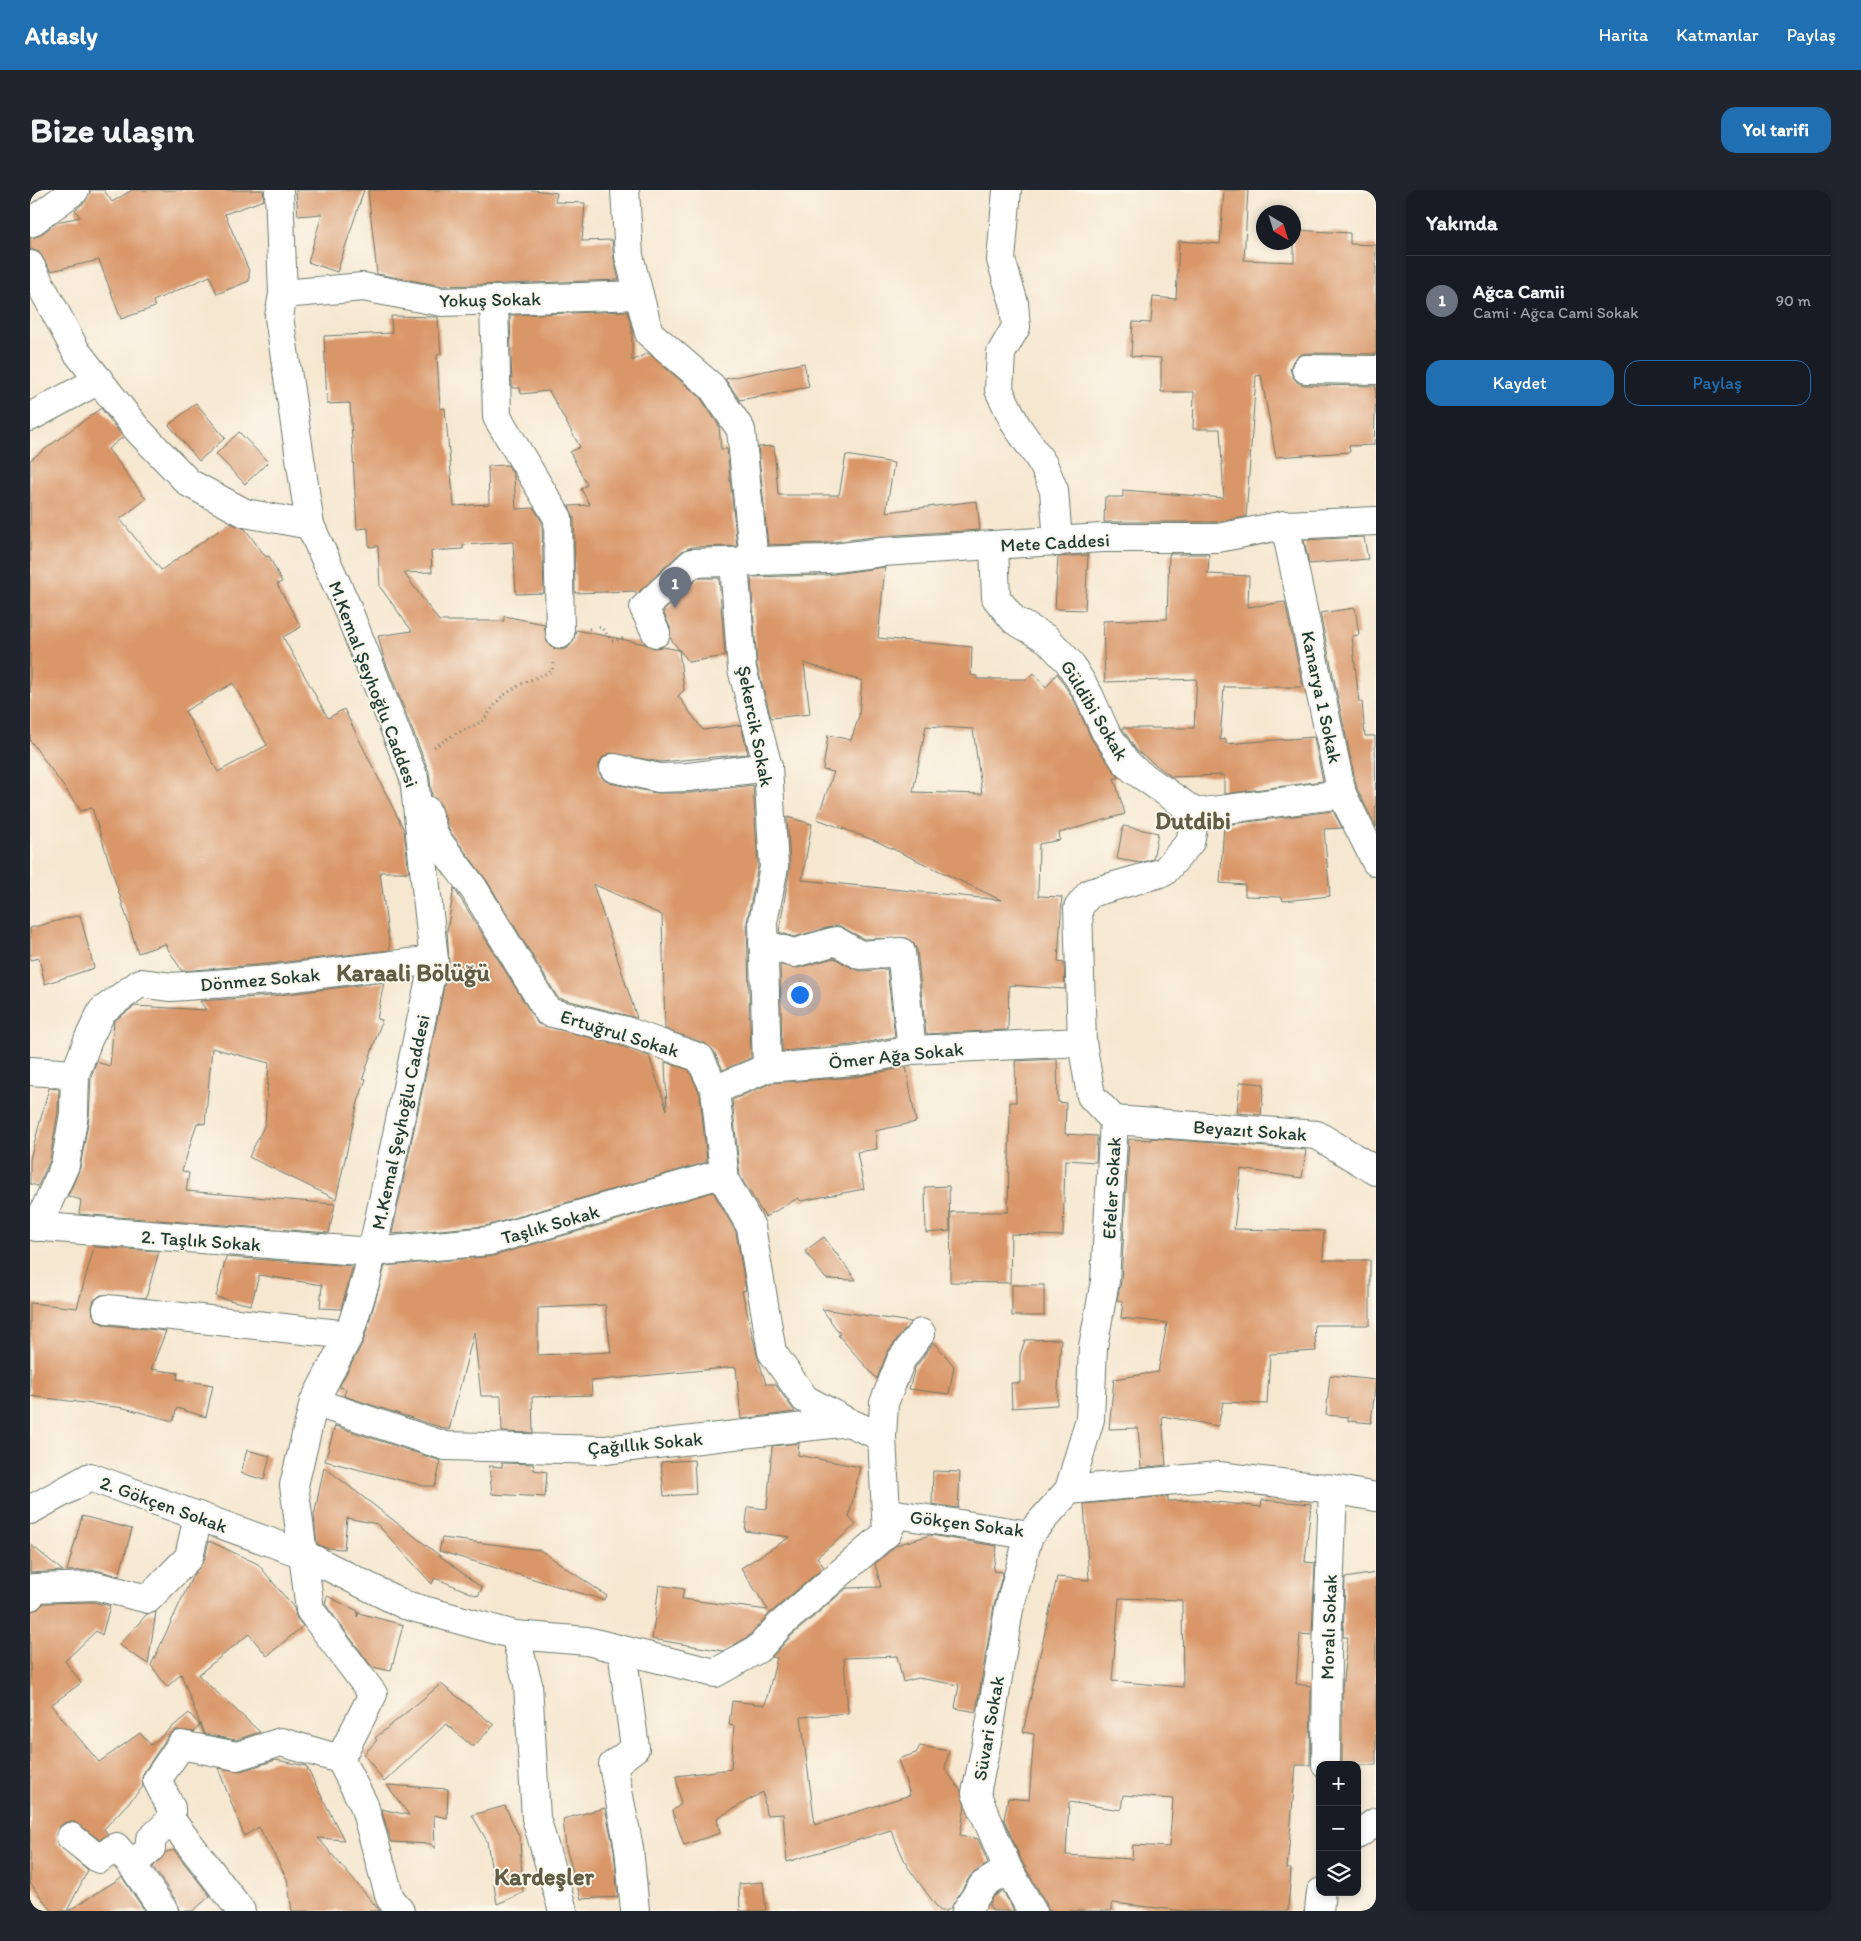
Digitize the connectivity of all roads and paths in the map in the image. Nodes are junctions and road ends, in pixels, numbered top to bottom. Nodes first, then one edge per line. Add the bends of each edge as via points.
1 (75, 190) edge
2 (279, 190) edge
3 (625, 190) edge
4 (1007, 190) edge
5 (30, 223) edge
6 (30, 266) edge
7 (283, 294) junction
8 (639, 295) junction
9 (494, 301) junction
10 (1306, 369) dead end
11 (1376, 370) edge
12 (99, 380) junction
13 (30, 417) edge
14 (1376, 521) edge
15 (310, 525) junction
16 (1285, 526) junction
17 (1058, 542) junction
18 (994, 546) junction
19 (744, 563) junction
20 (656, 633) joint
21 (560, 634) junction
22 (768, 767) junction
23 (614, 768) dead end
24 (411, 771) junction
25 (1342, 794) junction
26 (1196, 813) junction
27 (1376, 862) edge
28 (763, 944) junction
29 (434, 960) junction
30 (1082, 1042) junction
31 (912, 1050) junction
32 (767, 1068) junction
33 (30, 1070) edge
34 (75, 1074) junction
35 (715, 1090) junction
36 (1114, 1120) junction
37 (1376, 1171) edge
38 (724, 1173) junction
39 (34, 1227) edge
40 (372, 1252) junction
41 (107, 1309) dead end
42 (921, 1333) dead end
43 (349, 1335) junction
44 (314, 1402) junction
45 (848, 1422) junction
46 (882, 1437) junction
47 (1333, 1488) junction
48 (1069, 1490) junction
49 (1376, 1497) edge
50 (30, 1510) edge
51 (198, 1516) junction
52 (887, 1533) junction
53 (1029, 1535) junction
54 (303, 1554) junction
55 (30, 1596) edge
56 (515, 1635) junction
57 (622, 1650) junction
58 (340, 1759) junction
59 (1326, 1761) edge
60 (171, 1820) junction
61 (1376, 1822) edge
62 (1361, 1831) edge
63 (71, 1837) dead end
64 (132, 1865) junction
65 (1008, 1869) junction
66 (1321, 1896) edge
67 (164, 1911) edge
68 (241, 1911) edge
69 (400, 1911) edge
70 (563, 1911) edge
71 (636, 1911) edge
72 (966, 1911) edge
73 (1032, 1911) edge
74 (1320, 1911) edge

1 - 5 street
2 - 7 street, M.Kemal Şeyhoğlu Caddesi
3 - 8 street, Şekercik Sokak via 629,256
4 - 17 street via 1001,260 1014,303 1016,328 1001,353 999,390 1016,425 1043,464 1054,490
6 - 12 street via 76,351
7 - 9 street, Yokuş Sokak via 363,287 442,302
7 - 15 street, M.Kemal Şeyhoğlu Caddesi via 280,318
8 - 9 street, Yokuş Sokak
8 - 19 street, Şekercik Sokak via 649,333 712,387 741,430
9 - 21 street via 497,417 558,518
10 - 11 street
12 - 13 street
12 - 15 street via 137,429 189,483 245,513
14 - 16 street, Mete Caddesi
15 - 24 street, M.Kemal Şeyhoğlu Caddesi via 346,605
16 - 17 street, Mete Caddesi via 1218,538 1102,538
16 - 25 street, Kanarya 1 Sokak
17 - 18 street, Mete Caddesi
18 - 19 street, Mete Caddesi via 882,552 826,560
18 - 26 street, Güldibi Sokak via 996,598 1014,620 1047,639 1070,662 1105,731 1130,766
19 - 20 street, Mete Caddesi via 692,563 644,608
19 - 22 street, Şekercik Sokak via 742,669
20 - 21 path via 612,641 601,627
21 - 24 path via 552,671 523,683 500,698 483,721 454,734
22 - 23 street via 659,778
22 - 28 street, Şekercik Sokak via 774,868 764,914
24 - 29 street, M.Kemal Şeyhoğlu Caddesi
24 - 35 street, Ertuğrul Sokak via 435,837 474,889 548,1012 623,1030 700,1058
25 - 26 street
25 - 27 street, Kanarya 1 Sokak
26 - 30 street, Efeler Sokak via 1190,842 1164,872 1090,893 1078,908
28 - 31 street via 794,953 836,941 860,955 901,952
28 - 32 street, Şekercik Sokak
29 - 34 street, Dönmez Sokak via 270,980 171,987 140,983 102,1011
29 - 40 street, M.Kemal Şeyhoğlu Caddesi
30 - 31 street, Ömer Ağa Sokak
30 - 36 street, Efeler Sokak via 1091,1096
31 - 32 street, Ömer Ağa Sokak via 854,1061
32 - 35 street, Ömer Ağa Sokak
33 - 34 street
34 - 39 street via 74,1114 65,1165
35 - 38 street, Ertuğrul Sokak
36 - 37 street, Beyazıt Sokak via 1317,1135
36 - 48 street, Efeler Sokak via 1105,1281 1093,1347 1090,1419
38 - 40 street, Taşlık Sokak via 489,1242
38 - 45 street, Ertuğrul Sokak via 725,1181 751,1227 772,1352 805,1399
39 - 40 street, 2. Taşlık Sokak
40 - 43 street, M.Kemal Şeyhoğlu Caddesi
41 - 43 street
42 - 46 street via 900,1360 884,1402
43 - 44 street, M.Kemal Şeyhoğlu Caddesi
44 - 45 street, Çağıllık Sokak via 445,1446 605,1450
44 - 54 street, M.Kemal Şeyhoğlu Caddesi via 294,1485
45 - 46 street
46 - 52 street
47 - 48 street via 1218,1476
47 - 49 street
47 - 59 street, Moralı Sokak via 1326,1651
48 - 53 street, Gökçen Sokak
50 - 51 street, 2. Gökçen Sokak via 90,1476
51 - 54 street, 2. Gökçen Sokak
51 - 55 street via 189,1557 148,1599 96,1586 34,1588
52 - 53 street, Gökçen Sokak via 896,1514
52 - 57 street, Gökçen Sokak via 780,1625 758,1649 715,1672
53 - 65 street, Süvari Sokak via 1009,1609 976,1793
54 - 56 street via 405,1606
54 - 58 street, M.Kemal Şeyhoğlu Caddesi via 310,1610 373,1694
56 - 57 street, Gökçen Sokak via 587,1641
56 - 70 street via 528,1684 536,1818
57 - 71 street via 634,1748 613,1765 630,1848
58 - 60 street via 281,1742 237,1756 181,1745 157,1780 171,1808
58 - 69 street via 364,1805 390,1898
60 - 64 street via 150,1840 151,1848
60 - 68 street
61 - 62 street
63 - 64 street via 99,1858 116,1847
64 - 67 street
65 - 72 street via 983,1885
65 - 73 street, Süvari Sokak
66 - 74 street

